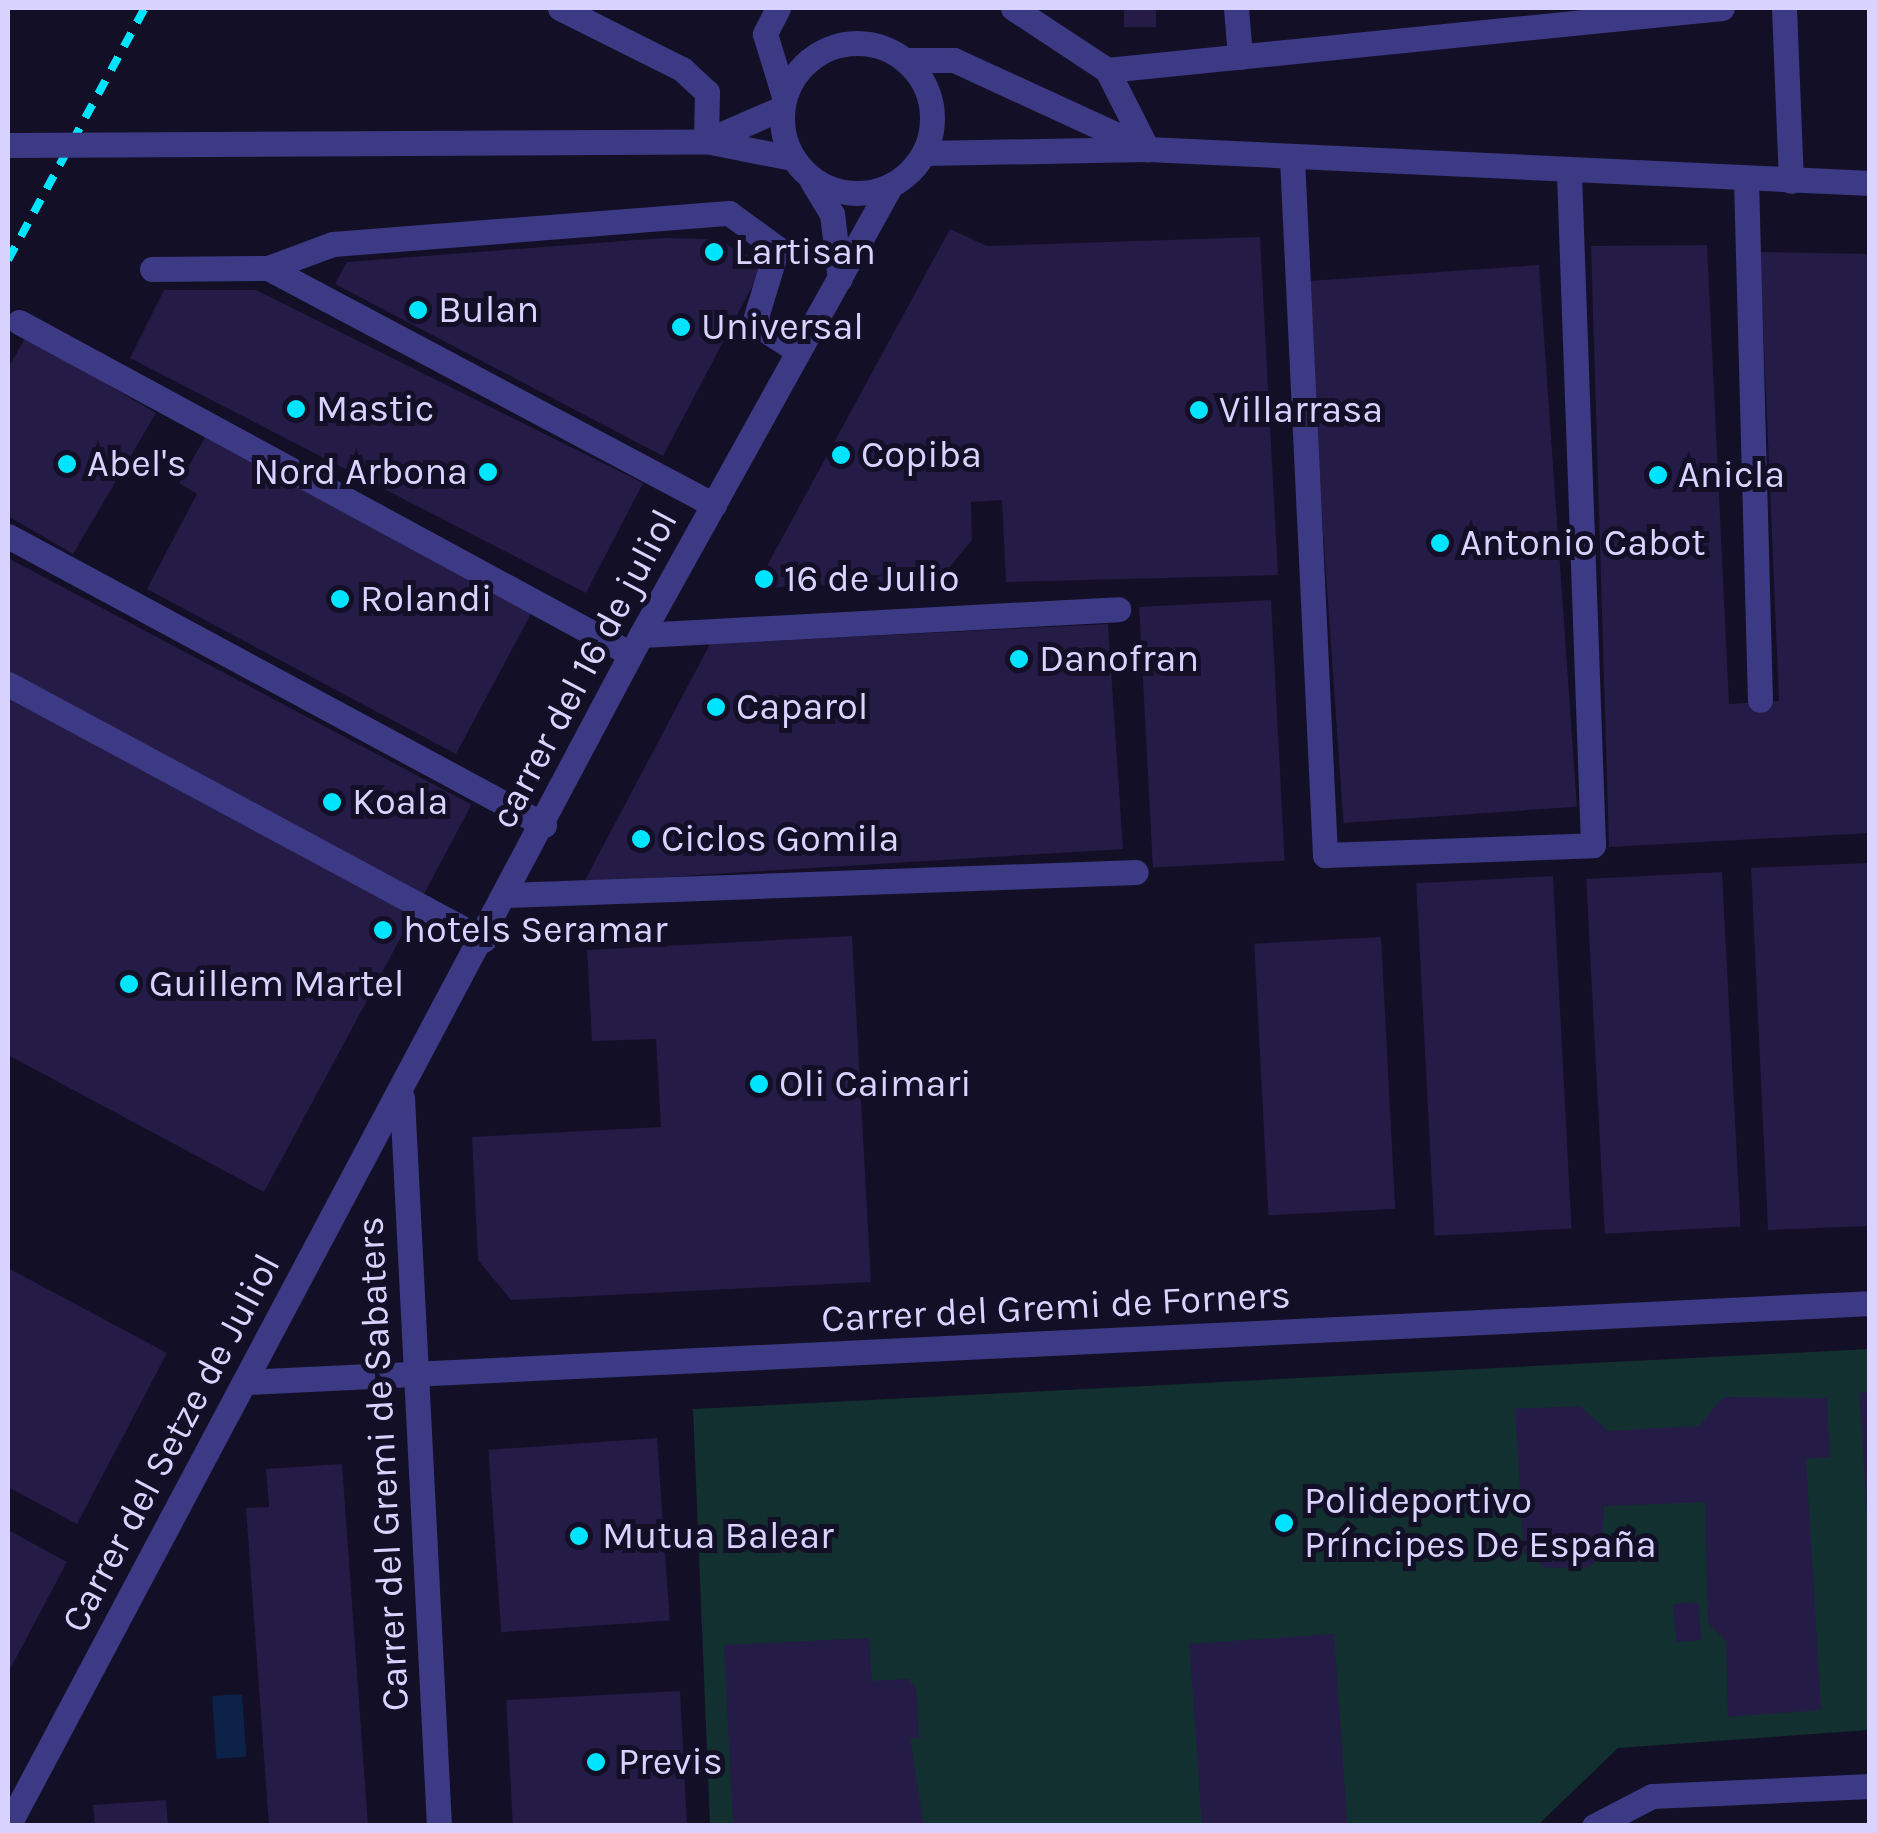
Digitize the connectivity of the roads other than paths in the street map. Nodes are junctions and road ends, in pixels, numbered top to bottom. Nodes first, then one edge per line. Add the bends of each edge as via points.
1 (560, 8) edge
2 (778, 8) edge
3 (1013, 8) edge
4 (1236, 8) edge
5 (1722, 8) edge
6 (1784, 8) edge
7 (1240, 57) junction
8 (906, 60) junction
9 (1106, 70) junction
10 (783, 102) junction
11 (706, 141) junction
12 (8, 144) edge
13 (1148, 149) junction
14 (924, 154) junction
15 (1292, 158) junction
16 (799, 166) junction
17 (1570, 174) junction
18 (1746, 180) junction
19 (1791, 182) junction
20 (1870, 183) edge
21 (891, 185) junction
22 (268, 268) junction
23 (152, 269) dead end
24 (840, 279) junction
25 (19, 322) dead end
26 (798, 352) junction
27 (714, 504) junction
28 (8, 536) edge
29 (1118, 609) dead end
30 (636, 644) junction
31 (8, 684) edge
32 (1760, 700) dead end
33 (544, 824) junction
34 (1136, 872) dead end
35 (507, 896) junction
36 (484, 940) junction
37 (402, 1098) junction
38 (1870, 1303) edge
39 (416, 1377) junction
40 (246, 1382) junction
41 (1870, 1786) edge
42 (8, 1826) edge
43 (439, 1826) edge
44 (1594, 1826) edge

1 - 11 street via 682,69 707,92
2 - 10 street via 766,34
3 - 9 street
4 - 7 street
5 - 7 street
6 - 19 street
7 - 9 street
8 - 10 street via 858,42 832,46 810,58
8 - 13 street via 954,60
8 - 14 street via 931,103
9 - 13 street
10 - 11 street
10 - 16 street
11 - 12 street, bridge
11 - 16 street
13 - 14 street
13 - 15 street
14 - 21 street
15 - 17 street
15 - 17 street via 1326,854 1593,845
16 - 21 street via 847,193
16 - 24 street via 832,214
17 - 18 street
18 - 19 street
18 - 32 street
19 - 20 street
21 - 24 street, carrer del 16 de juliol
22 - 23 street
22 - 26 street via 333,244 730,213 778,248 754,323
22 - 27 street
24 - 26 street, carrer del 16 de juliol
25 - 30 street
26 - 27 street, carrer del 16 de juliol
27 - 30 street, carrer del 16 de juliol
28 - 33 street
29 - 30 street
30 - 33 street, carrer del 16 de juliol
31 - 36 street
33 - 35 street, carrer del 16 de juliol
34 - 35 street
35 - 36 street, carrer del 16 de juliol
36 - 37 street, carrer del 16 de juliol
37 - 39 street, Carrer del Gremi de Sabaters
37 - 40 street, Carrer del Setze de Juliol
38 - 39 street, Carrer del Gremi de Forners
39 - 40 street, Carrer del Gremi de Forners
39 - 43 street, Carrer del Gremi de Sabaters
40 - 42 street, Carrer del Setze de Juliol
41 - 44 street via 1652,1796

